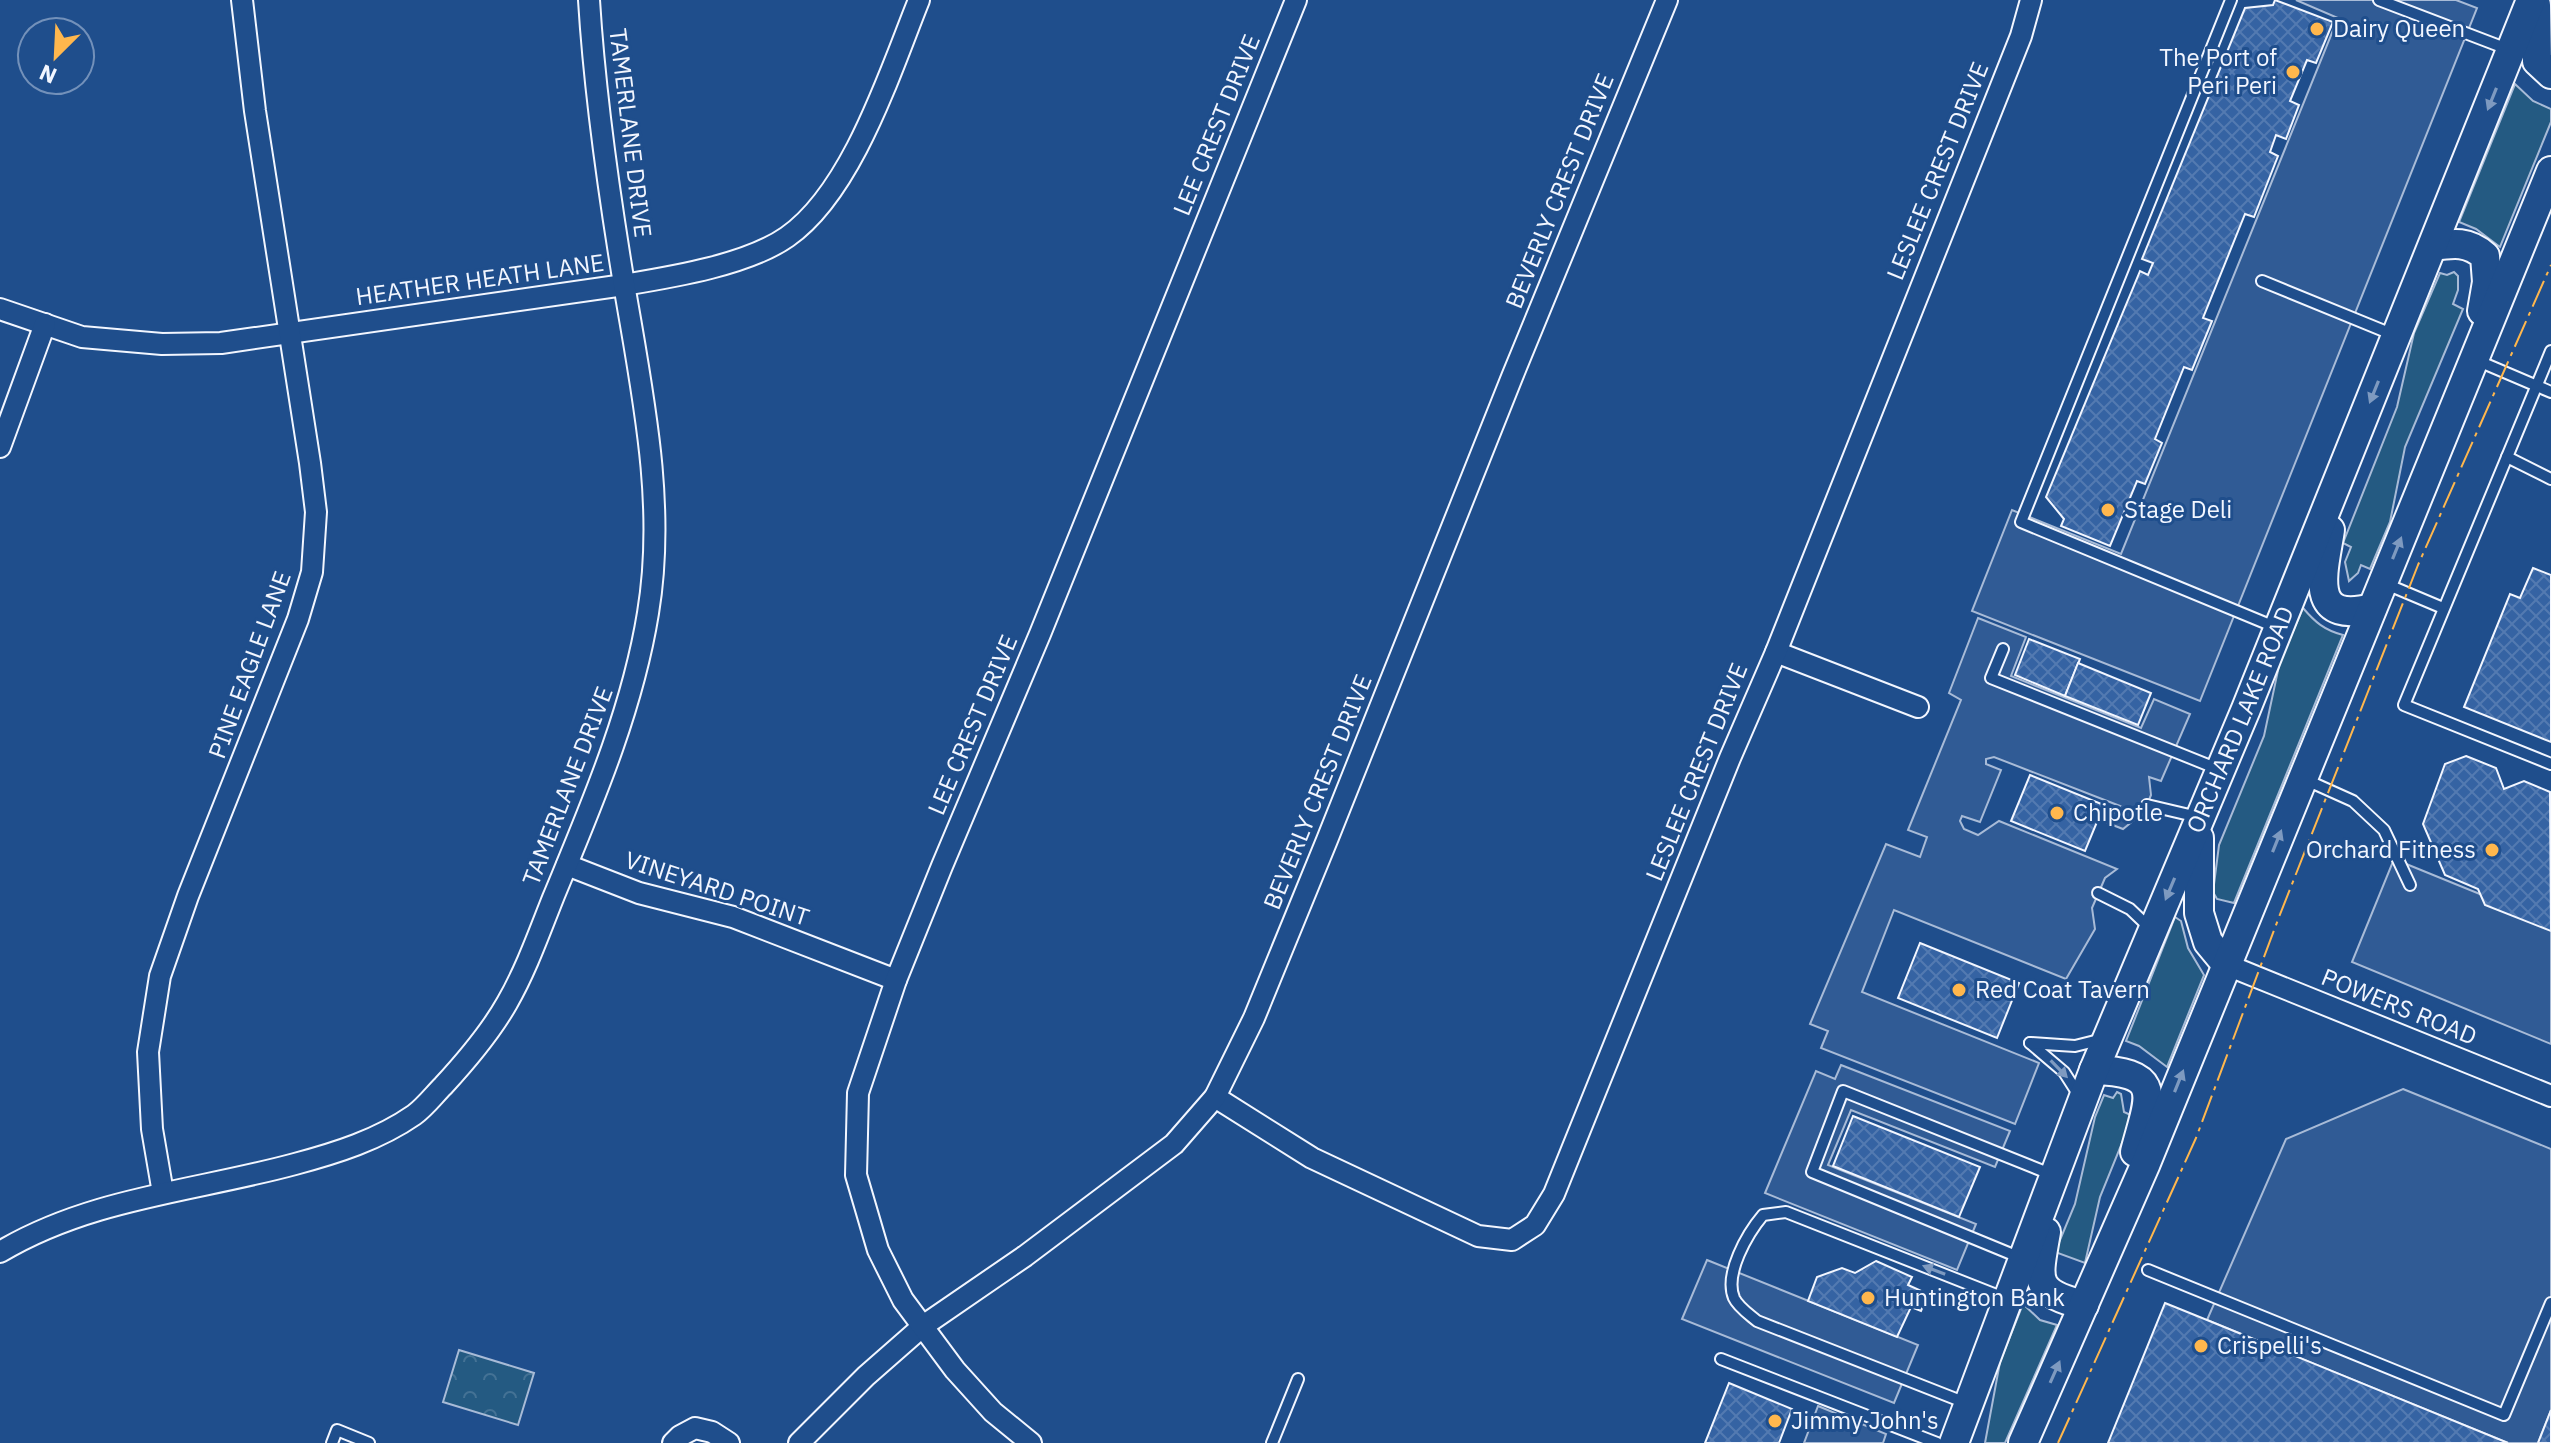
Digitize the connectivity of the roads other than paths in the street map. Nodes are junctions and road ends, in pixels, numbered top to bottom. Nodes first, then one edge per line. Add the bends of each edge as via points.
1 (242, 0) edge
2 (589, 0) edge
3 (919, 0) edge
4 (1296, 0) edge
5 (1667, 0) edge
6 (2031, 0) edge
7 (2231, 0) edge
8 (2379, 0) edge
9 (2534, 0) edge
10 (2511, 51) junction
11 (2551, 74) edge
12 (2551, 171) edge
13 (2433, 246) junction
14 (2262, 281) dead end
15 (624, 285) junction
16 (0, 309) edge
17 (45, 324) junction
18 (290, 334) junction
19 (2397, 336) junction
20 (2551, 351) edge
21 (2474, 360) junction
22 (2537, 386) junction
23 (2551, 392) edge
24 (0, 447) edge
25 (2507, 457) junction
26 (2551, 479) edge
27 (2338, 482) junction
28 (2377, 595) junction
29 (2443, 608) junction
30 (2279, 628) junction
31 (2003, 649) dead end
32 (1776, 652) junction
33 (1918, 707) dead end
34 (2551, 764) edge
35 (2220, 770) junction
36 (2303, 778) junction
37 (2147, 805) dead end
38 (2200, 818) junction
39 (567, 865) junction
40 (2410, 885) dead end
41 (2098, 893) dead end
42 (2153, 931) junction
43 (2227, 965) junction
44 (896, 980) junction
45 (2107, 1039) junction
46 (2094, 1070) junction
47 (2551, 1096) edge
48 (1215, 1097) junction
49 (2082, 1101) junction
50 (2053, 1180) junction
51 (163, 1193) junction
52 (0, 1252) edge
53 (2107, 1253) junction
54 (2023, 1258) junction
55 (2148, 1270) dead end
56 (2006, 1299) junction
57 (2551, 1303) edge
58 (2084, 1305) junction
59 (923, 1326) junction
60 (1721, 1359) dead end
61 (1298, 1379) dead end
62 (1968, 1404) junction
63 (332, 1443) edge
64 (369, 1443) edge
65 (673, 1443) edge
66 (729, 1443) edge
67 (799, 1443) edge
68 (1031, 1443) edge
69 (1272, 1443) edge
70 (1937, 1443) edge
71 (1954, 1443) edge
72 (2023, 1443) edge

1 - 18 street, PINE EAGLE LANE
2 - 15 street, TAMERLANE DRIVE via 595,90
3 - 15 street, HEATHER HEATH LANE via 846,168 807,218 787,237 744,258
4 - 44 street, LEE CREST DRIVE
5 - 48 street, BEVERLY CREST DRIVE via 1254,1018
6 - 32 street, LESLEE CREST DRIVE
7 - 30 lane via 2021,522
8 - 10 lane
9 - 10 main road, ORCHARD LAKE ROAD
9 - 11 main road via 2537,61
10 -> 13 main road, ORCHARD LAKE ROAD
12 - 21 main road
13 - 19 main road, ORCHARD LAKE ROAD
13 - 21 main road via 2473,246 2485,256 2487,282
14 - 19 lane
15 - 18 street, HEATHER HEATH LANE
15 - 39 street, TAMERLANE DRIVE via 648,434 655,520 649,610 634,685
16 - 17 street, HEATHER HEATH LANE
17 - 18 street, HEATHER HEATH LANE via 82,337 162,344
17 - 24 street
18 - 51 street, PINE EAGLE LANE via 316,512 312,572 160,976 148,1052 152,1129
19 -> 27 main road, ORCHARD LAKE ROAD
20 - 22 lane
21 - 22 lane
28 -> 21 main road
22 - 23 lane
22 - 25 lane
25 - 26 lane
25 - 29 lane
27 - 28 main road via 2321,584 2331,605 2355,613
27 - 30 main road, ORCHARD LAKE ROAD
28 - 29 lane
28 - 36 main road
29 - 34 lane via 2404,705
30 - 35 main road, ORCHARD LAKE ROAD
31 - 35 lane via 1991,678
32 - 33 street
32 - 48 street, LESLEE CREST DRIVE via 1554,1194 1535,1225 1512,1240 1478,1236 1312,1158
35 - 38 main road, ORCHARD LAKE ROAD
36 - 40 lane via 2353,801 2384,830
43 -> 36 main road
37 - 38 lane
38 -> 42 main road, ORCHARD LAKE ROAD
38 - 43 main road via 2199,913 2208,942
39 - 44 street, VINEYARD POINT via 639,893 733,917
39 - 51 street, TAMERLANE DRIVE via 507,1003 472,1054 416,1114 350,1149
41 - 42 lane via 2130,909
42 - 45 main road, ORCHARD LAKE ROAD
43 - 47 street, POWERS ROAD
53 -> 43 main road
44 - 59 street, LEE CREST DRIVE via 858,1093 856,1175 878,1250
45 - 46 main road, ORCHARD LAKE ROAD
45 -> 49 lane via 2075,1046 2030,1043 2064,1072
46 - 49 main road, ORCHARD LAKE ROAD
46 - 53 main road via 2138,1077 2148,1099
48 - 59 street, BEVERLY CREST DRIVE via 1174,1144
49 - 50 main road, ORCHARD LAKE ROAD
50 - 54 main road, ORCHARD LAKE ROAD
50 - 54 lane via 1843,1091 1812,1172
50 - 58 main road via 2041,1281 2051,1294
51 - 52 street, TAMERLANE DRIVE via 91,1212
53 - 58 main road
54 - 56 main road, ORCHARD LAKE ROAD
55 - 57 lane via 2504,1415
56 - 62 main road, ORCHARD LAKE ROAD
56 -> 62 lane via 1786,1212 1763,1215 1750,1231 1730,1281 1735,1302 1757,1321
72 -> 58 main road
59 - 67 street, BEVERLY CREST DRIVE
59 - 68 street, LEE CREST DRIVE via 993,1412
60 - 70 lane
61 - 69 lane
62 - 71 main road, ORCHARD LAKE ROAD
63 - 64 lane via 337,1430
65 - 66 street via 695,1428

